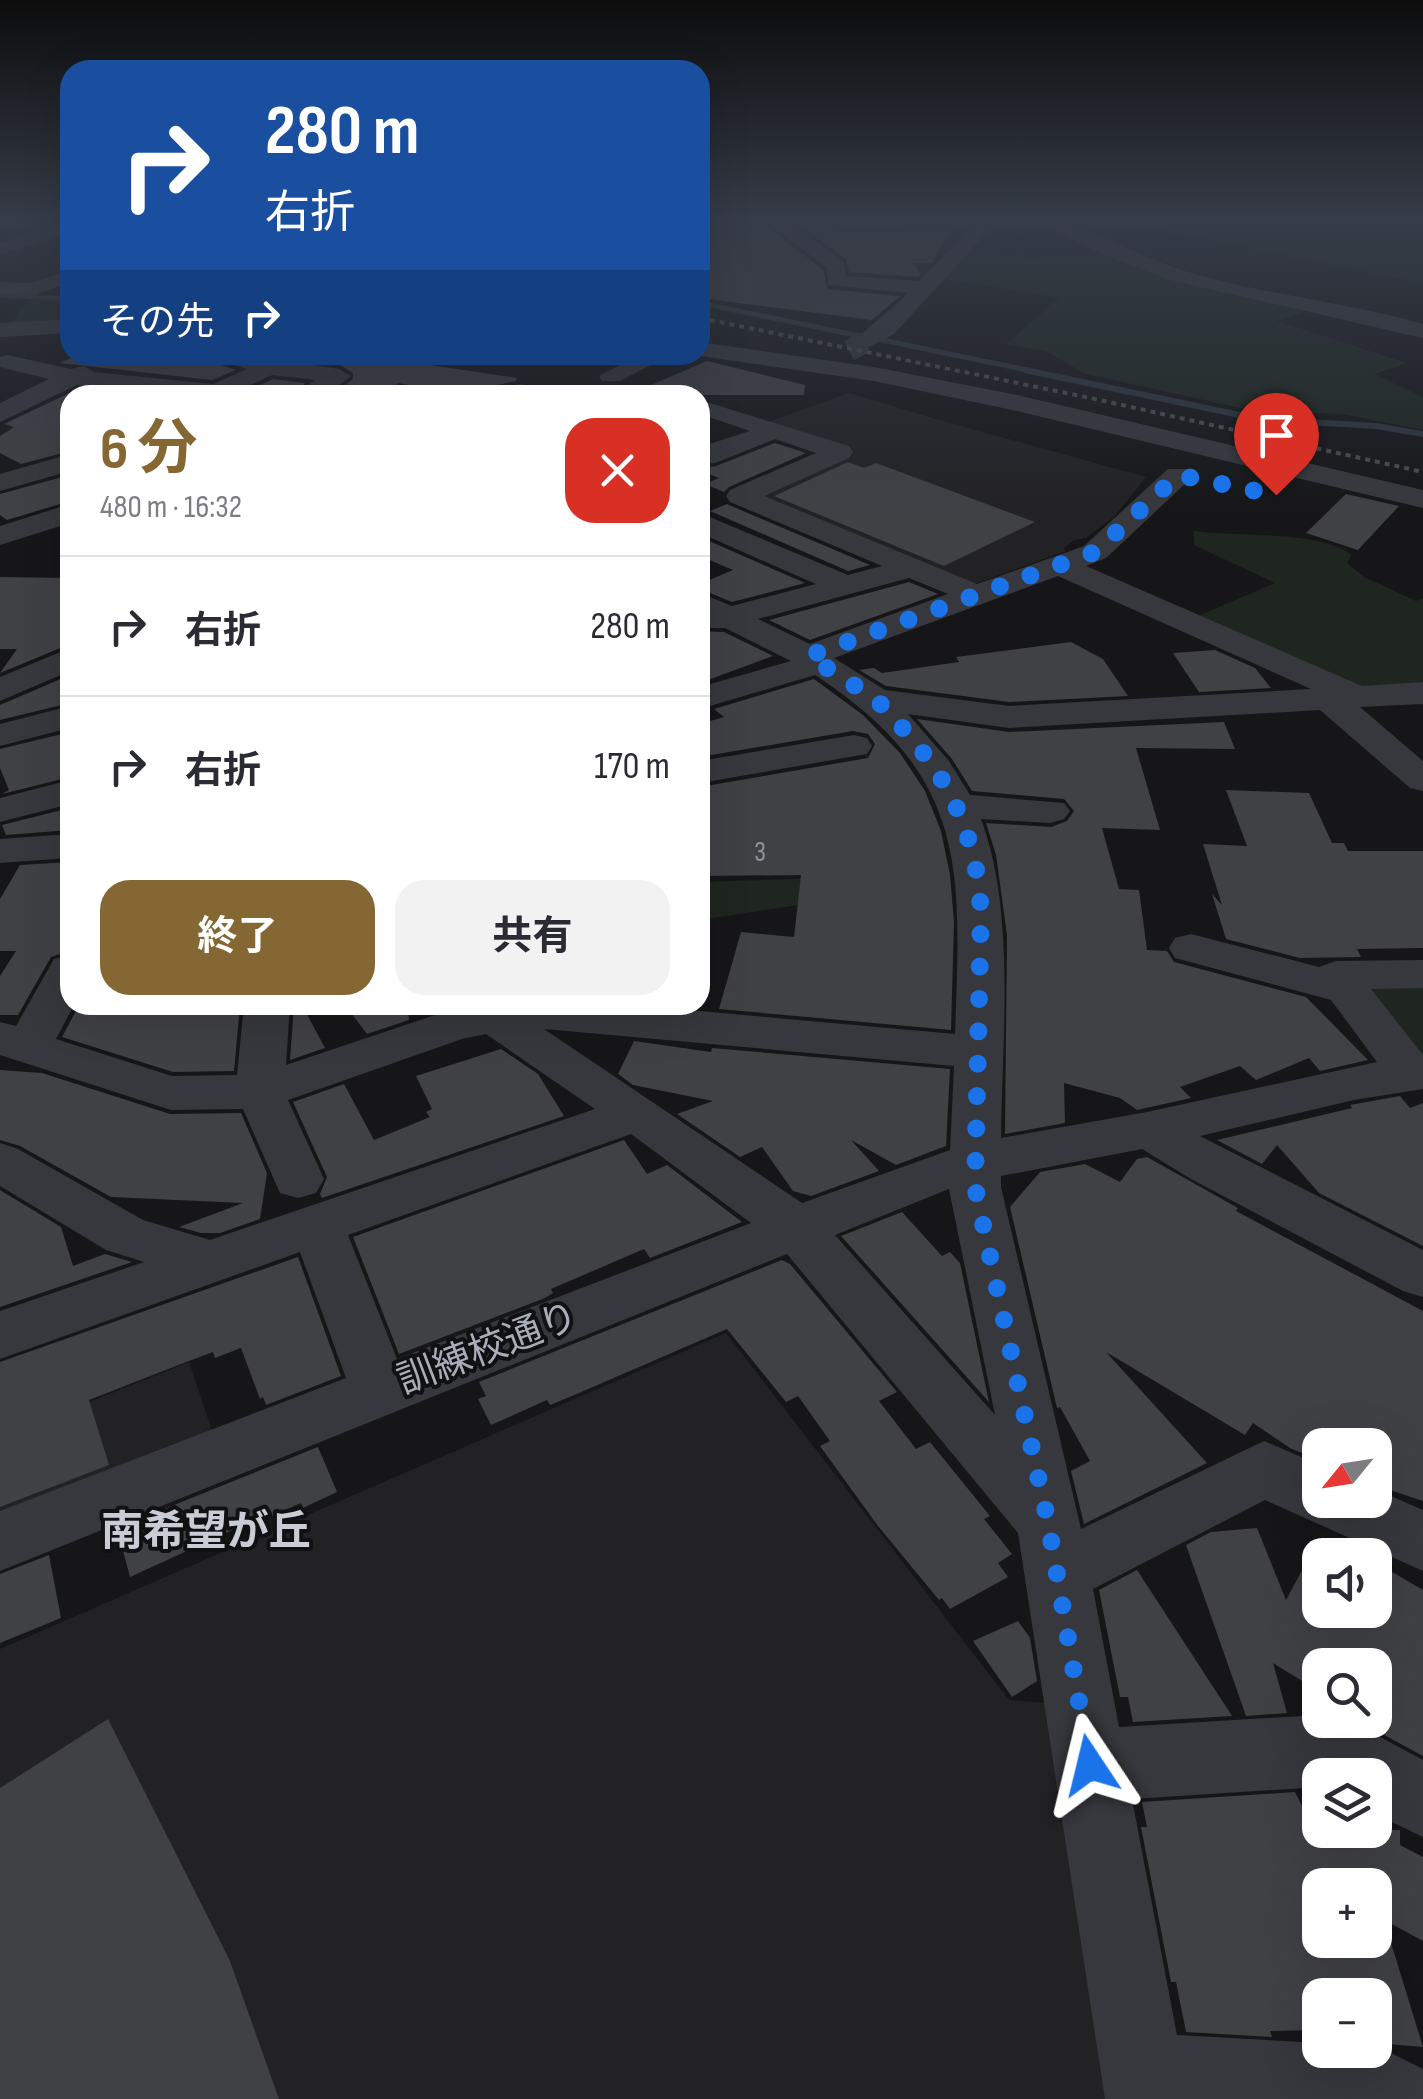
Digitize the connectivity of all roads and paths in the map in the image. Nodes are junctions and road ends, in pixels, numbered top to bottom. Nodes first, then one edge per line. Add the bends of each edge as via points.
1 (898, 316) edge
2 (1365, 316) edge
3 (60, 327) edge
4 (0, 330) edge
5 (1423, 331) edge
6 (60, 340) edge
7 (710, 350) edge
8 (848, 353) junction
9 (4, 363) edge
10 (105, 365) edge
11 (259, 365) edge
12 (636, 365) edge
13 (269, 368) junction
14 (874, 374) junction
15 (611, 376) dead end
16 (74, 378) junction
17 (145, 385) edge
18 (231, 385) edge
19 (325, 385) edge
20 (710, 410) edge
21 (0, 414) edge
22 (775, 430) junction
23 (1028, 433) dead end
24 (18, 448) dead end
25 (60, 452) edge
26 (710, 455) edge
27 (60, 465) edge
28 (1141, 466) dead end
29 (0, 483) edge
30 (1423, 498) edge
31 (60, 516) edge
32 (710, 526) edge
33 (0, 536) edge
34 (0, 548) edge
35 (52, 550) dead end
36 (1058, 564) junction
37 (914, 567) junction
38 (845, 586) junction
39 (977, 595) junction
40 (710, 615) edge
41 (710, 615) edge
42 (814, 659) junction
43 (60, 663) edge
44 (0, 690) edge
45 (1423, 693) edge
46 (710, 695) edge
47 (1343, 698) junction
48 (876, 699) junction
49 (60, 719) edge
50 (0, 735) edge
51 (878, 741) junction
52 (710, 770) edge
53 (1423, 780) edge
54 (60, 795) edge
55 (956, 806) junction
56 (0, 810) edge
57 (1050, 810) dead end
58 (60, 847) edge
59 (0, 851) edge
60 (1191, 948) dead end
61 (1423, 974) edge
62 (60, 982) edge
63 (1346, 988) junction
64 (266, 1015) edge
65 (512, 1015) edge
66 (572, 1015) edge
67 (493, 1016) junction
68 (14, 1043) edge
69 (975, 1052) junction
70 (1417, 1072) edge
71 (260, 1092) junction
72 (637, 1113) junction
73 (1150, 1130) junction
74 (977, 1160) junction
75 (0, 1162) edge
76 (308, 1202) junction
77 (797, 1228) junction
78 (205, 1260) junction
79 (1423, 1275) edge
80 (0, 1334) edge
81 (380, 1391) junction
82 (1302, 1486) edge
83 (1372, 1518) edge
84 (0, 1541) edge
85 (1423, 1541) edge
86 (1052, 1548) junction
87 (1090, 1765) junction
88 (1423, 1800) edge
89 (1146, 2086) edge
90 (1394, 2099) edge

1 - 8 street
2 - 5 street
3 - 4 street
6 - 9 street
7 - 8 street
8 - 14 street
9 - 16 street
10 - 16 street
11 - 13 street
12 - 15 street
13 - 18 street
13 - 19 street via 339,376
14 - 23 street via 860,384 868,391
14 - 30 street
16 - 17 street
16 - 21 street
20 - 22 street
22 - 26 street
22 - 37 street via 840,452 740,496
24 - 25 street
27 - 29 street
28 - 36 street via 1193,477 1095,552
31 - 33 street
32 - 38 street
34 - 35 street
36 - 39 street
36 - 47 street
37 - 38 street
37 - 39 street
38 - 40 street
39 - 42 street
41 - 42 street
42 - 46 street
42 - 48 street
43 - 44 street
45 - 47 street
47 - 48 street via 1009,717
47 - 53 street
48 - 51 street
49 - 50 street
51 - 52 street
51 - 55 street via 936,769
54 - 56 street
55 - 57 street
55 - 69 street via 974,854 981,908
58 - 59 street
60 - 63 street
61 - 63 street via 1336,975
62 - 68 street
63 - 70 street
64 - 71 street
65 - 67 street
66 - 69 street
67 - 71 street
67 - 72 street
68 - 71 street via 171,1093
69 - 74 street
70 - 73 street, 訓練校通り
71 - 76 street
72 - 76 street
72 - 77 street
73 - 74 street, 訓練校通り
73 - 79 street
74 - 77 street, 訓練校通り
74 - 86 street via 975,1187
75 - 78 street via 125,1234
76 - 78 street
76 - 81 street
77 - 81 street, 訓練校通り
77 - 86 street
78 - 80 street
81 - 84 street, 訓練校通り
82 - 86 street via 1264,1470
83 - 85 street
86 - 87 street
87 - 88 street via 1333,1750
87 - 89 street
89 - 90 street via 1379,2089

